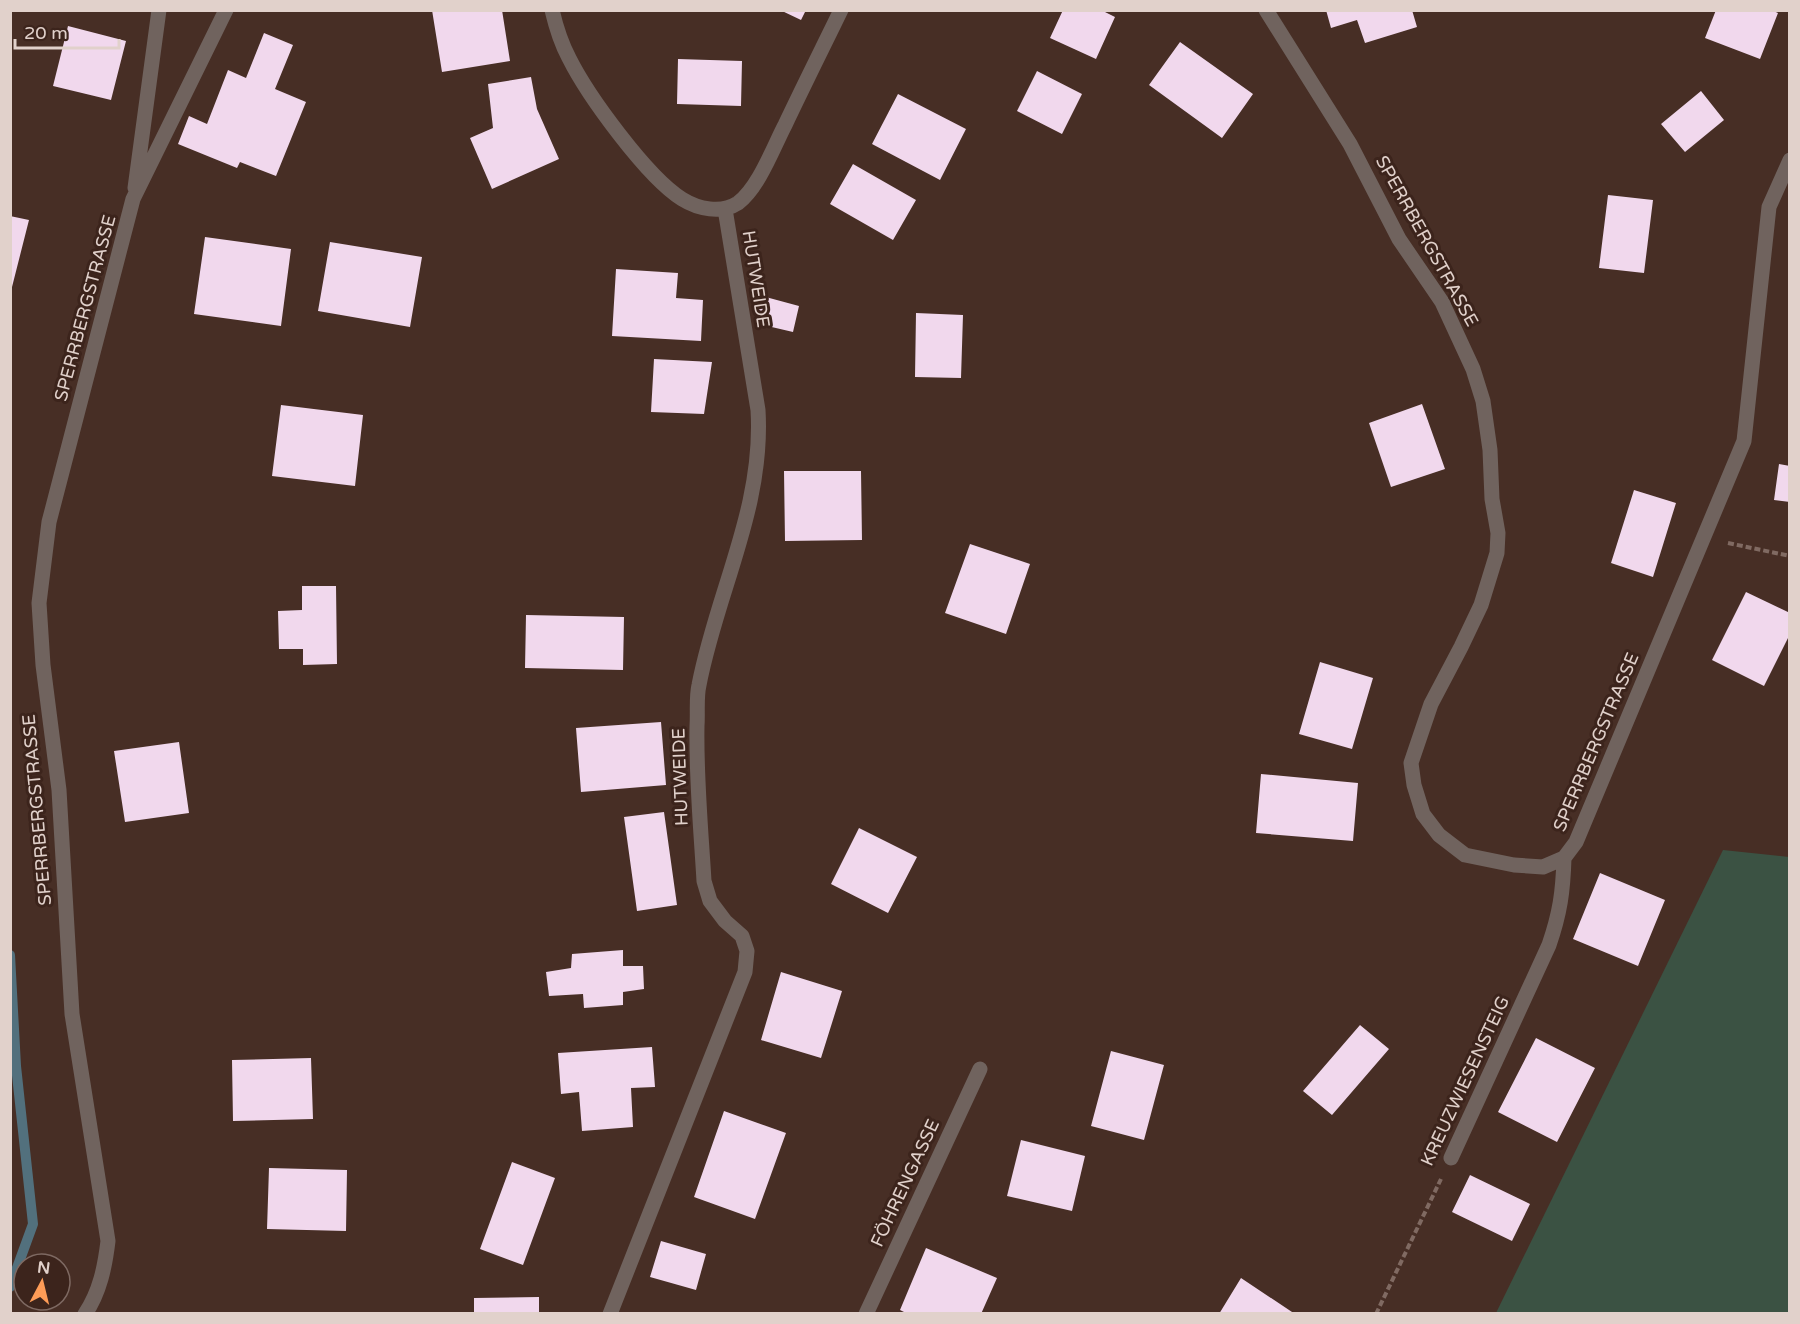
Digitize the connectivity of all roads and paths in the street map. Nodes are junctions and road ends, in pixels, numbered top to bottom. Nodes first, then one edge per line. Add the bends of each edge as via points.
1 (159, 10) edge
2 (226, 10) edge
3 (552, 10) edge
4 (841, 10) edge
5 (1266, 10) edge
6 (1790, 160) edge
7 (133, 199) junction
8 (725, 209) junction
9 (1703, 538) junction
10 (1790, 556) edge
11 (1564, 858) junction
12 (980, 1070) dead end
13 (1451, 1158) joint
14 (85, 1314) edge
15 (610, 1314) edge
16 (866, 1314) edge
17 (1376, 1314) edge

1 - 7 street, SPERRBERGSTRASSE
2 - 7 street, SPERRBERGSTRASSE
3 - 8 street via 569,58 591,95 636,154 681,198 696,207
4 - 8 street via 760,175 739,202
5 - 11 street, SPERRBERGSTRASSE via 1350,144 1399,239 1442,302 1473,369 1483,401 1497,553 1481,605 1431,704 1411,763 1423,814 1439,835 1465,855 1543,867
6 - 9 street, SPERRBERGSTRASSE via 1769,207 1744,441
7 - 14 street, SPERRBERGSTRASSE via 49,522 39,603 59,790 72,1014 108,1241 104,1267
8 - 15 street, HUTWEIDE via 758,410 758,460 740,545 698,688 697,749 704,881 710,901 742,936 747,951 745,972
9 - 10 path
9 - 11 street, SPERRBERGSTRASSE via 1576,842
11 - 13 street, KREUZWIESENSTEIG via 1563,894 1549,945
12 - 16 street, FÖHRENGASSE
13 - 17 path, KREUZWIESENSTEIG

